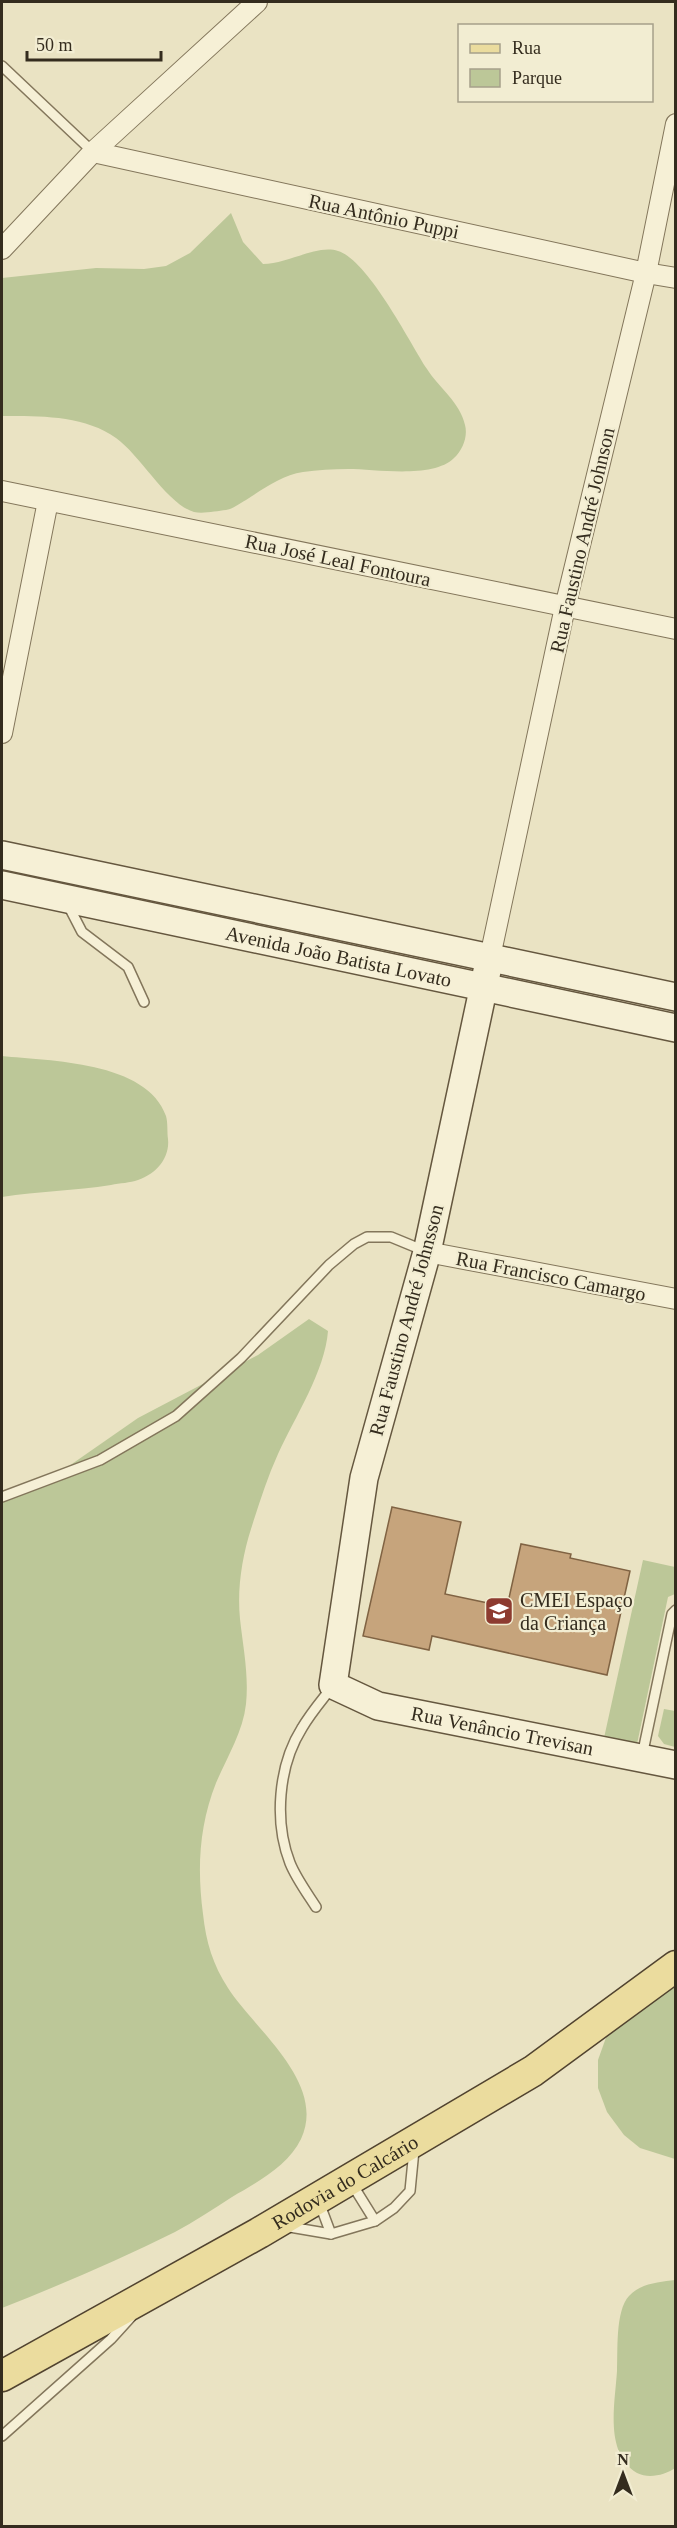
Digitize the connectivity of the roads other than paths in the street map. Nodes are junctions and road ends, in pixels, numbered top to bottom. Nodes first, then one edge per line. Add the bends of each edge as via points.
1 (257, 2) edge
2 (2, 66) edge
3 (675, 124) edge
4 (93, 152) junction
5 (2, 249) edge
6 (646, 273) junction
7 (675, 278) edge
8 (2, 491) edge
9 (48, 501) junction
10 (565, 607) junction
11 (675, 629) edge
12 (2, 733) edge
13 (2, 855) edge
14 (2, 885) edge
15 (64, 898) junction
16 (490, 957) junction
17 (484, 987) junction
18 (675, 997) edge
19 (144, 1002) dead end
20 (675, 1028) edge
21 (427, 1252) junction
22 (675, 1299) edge
23 (2, 1497) edge
24 (675, 1610) edge
25 (333, 1685) junction
26 (642, 1758) junction
27 (675, 1765) edge
28 (316, 1907) dead end
29 (675, 1966) edge
30 (415, 2140) junction
31 (350, 2179) junction
32 (318, 2198) junction
33 (375, 2221) junction
34 (273, 2224) junction
35 (331, 2234) junction
36 (154, 2291) junction
37 (2, 2376) edge
38 (2, 2436) edge

1 - 4 street
2 - 4 lane
3 - 6 street, Rua Faustino André Johnson
4 - 5 street
4 - 6 street, Rua Antônio Puppi
6 - 7 street, Rua Antônio Puppi
6 - 10 street, Rua Faustino André Johnson
8 - 9 street, Rua José Leal Fontoura
9 - 10 street, Rua José Leal Fontoura
9 - 12 street
10 - 11 street, Rua José Leal Fontoura
10 - 16 street, Rua Faustino André Johnson
13 - 16 street, Avenida João Batista Lovato
14 - 15 street, Avenida João Batista Lovato
15 - 17 street, Avenida João Batista Lovato
15 - 19 lane via 82,932 128,967
16 - 17 street, Rua Faustino André Johnsson
16 - 18 street, Avenida João Batista Lovato
17 - 20 street, Avenida João Batista Lovato
17 - 21 street, Rua Faustino André Johnsson
21 - 22 street, Rua Francisco Camargo
21 - 23 lane via 391,1237 368,1237 354,1244 241,1358 176,1416 100,1460
21 - 25 street, Rua Faustino André Johnsson via 364,1478
24 - 26 lane
25 - 26 street, Rua Venâncio Trevisan via 378,1706
25 - 28 lane via 300,1729 281,1790 280,1829 291,1864
26 - 27 street, Rua Venâncio Trevisan
29 - 30 main road, Rodovia do Calcário via 533,2071
30 - 31 main road, Rodovia do Calcário
30 - 33 lane via 410,2191
31 - 32 main road, Rodovia do Calcário
31 - 33 lane
32 - 34 main road, Rodovia do Calcário
32 - 35 lane
33 - 35 lane
34 - 35 lane
34 - 36 main road, Rodovia do Calcário
36 - 37 main road, Rodovia do Calcário
36 - 38 lane via 111,2339

